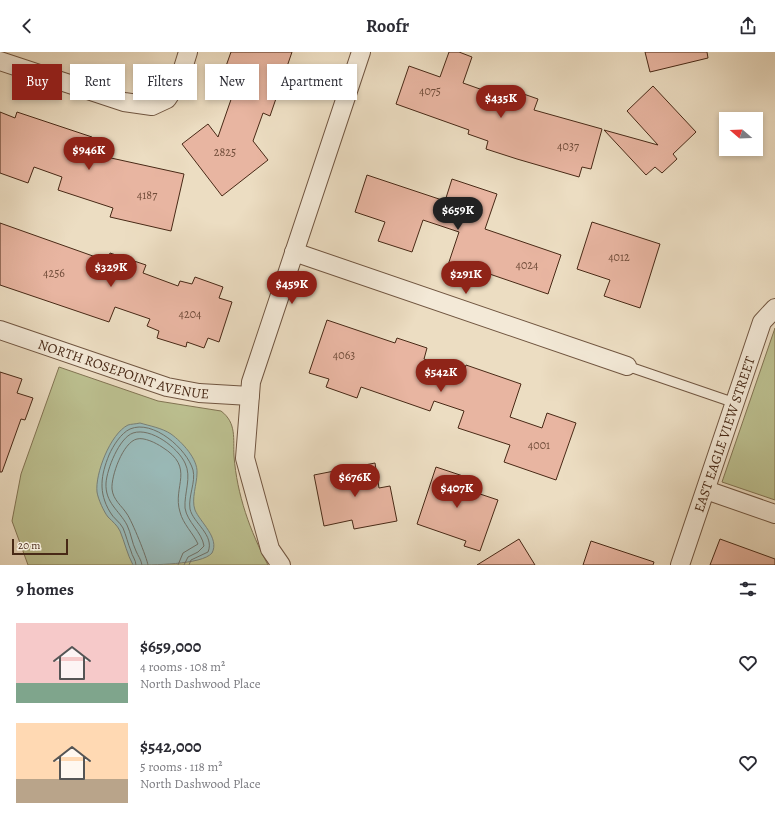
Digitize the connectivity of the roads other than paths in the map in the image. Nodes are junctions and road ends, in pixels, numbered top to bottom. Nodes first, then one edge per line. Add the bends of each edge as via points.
1 (188, 52) edge
2 (361, 52) edge
3 (0, 61) edge
4 (294, 252) junction
5 (775, 308) edge
6 (0, 330) edge
7 (627, 366) joint
8 (250, 396) junction
9 (735, 403) junction
10 (706, 490) junction
11 (775, 514) edge
12 (281, 565) edge
13 (680, 565) edge

1 - 3 street via 179,81 167,100 152,106 124,102
2 - 4 street
4 - 7 street
4 - 8 street via 251,382
5 - 9 street, EAST EAGLE VIEW STREET via 762,322
6 - 8 street, NORTH ROSEPOINT AVENUE via 167,387 199,393
7 - 9 lane
8 - 12 street via 245,458 270,549
9 - 10 street, EAST EAGLE VIEW STREET
10 - 11 street
10 - 13 street, EAST EAGLE VIEW STREET

